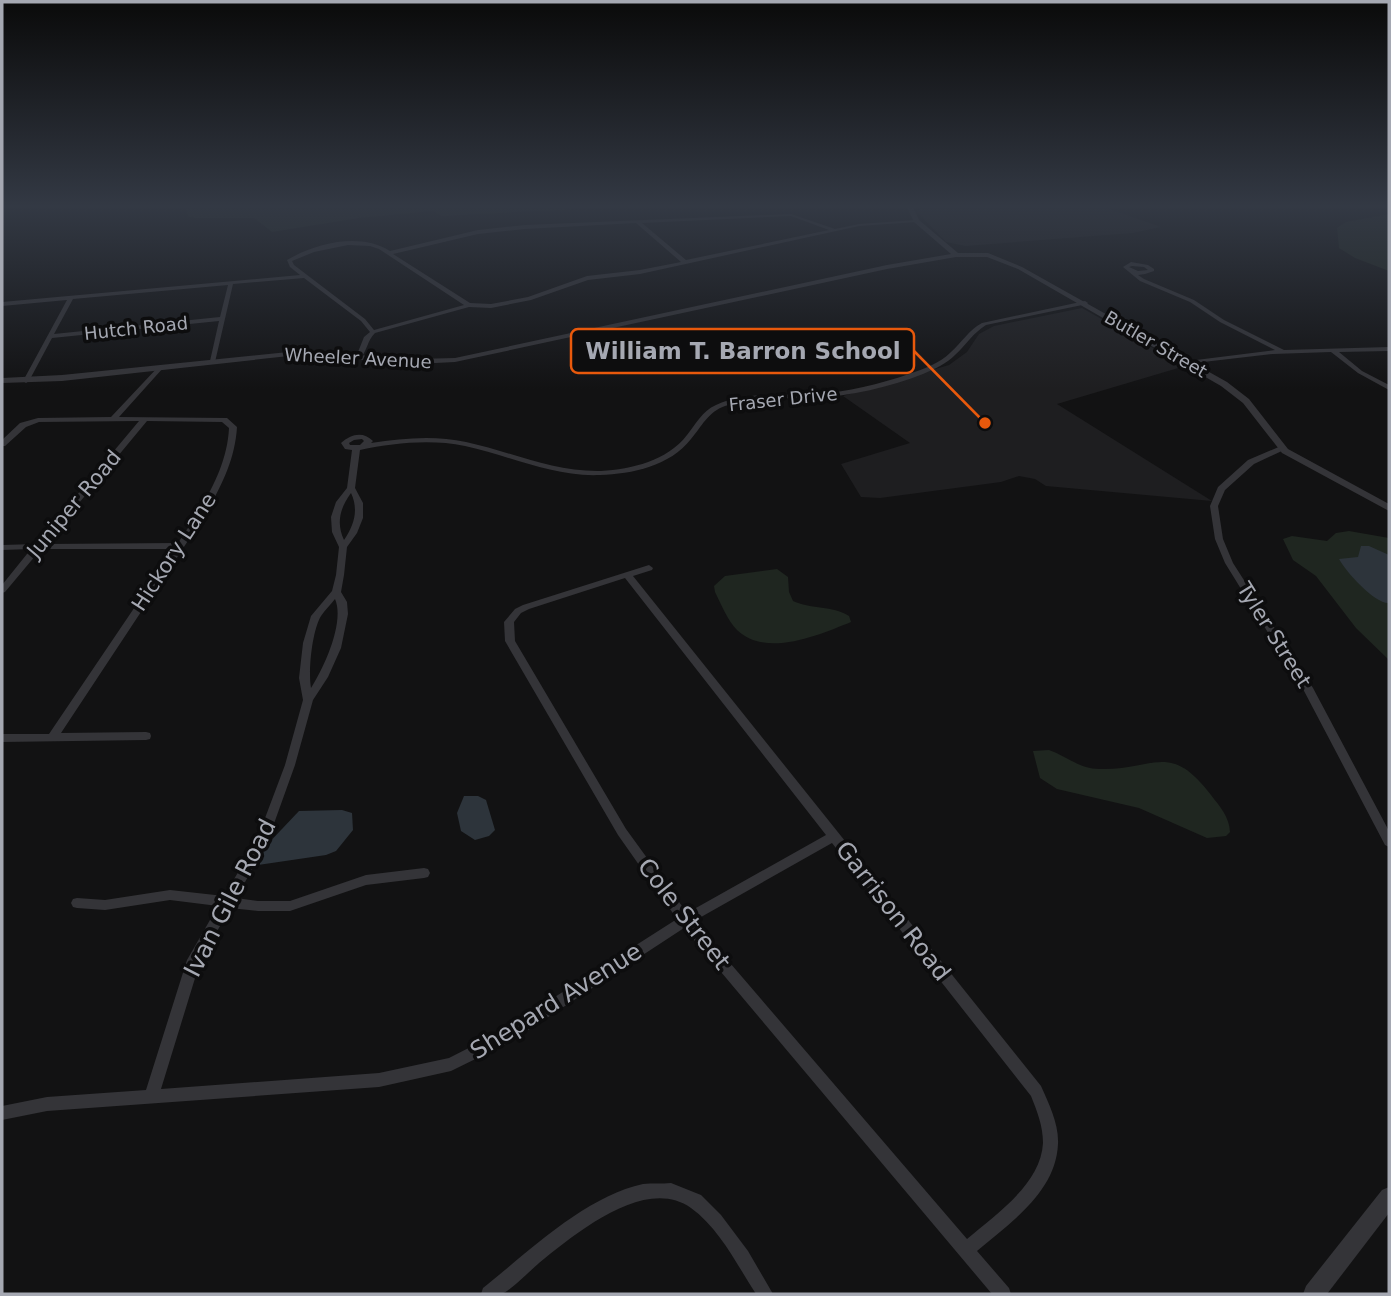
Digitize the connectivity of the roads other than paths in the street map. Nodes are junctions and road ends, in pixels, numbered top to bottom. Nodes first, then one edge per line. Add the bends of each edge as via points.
1 (294, 267) edge
2 (411, 267) edge
3 (660, 267) edge
4 (887, 267) edge
5 (1016, 267) edge
6 (1135, 272) dead end
7 (304, 276) junction
8 (231, 282) junction
9 (71, 297) junction
10 (1084, 303) junction
11 (2, 304) edge
12 (469, 305) junction
13 (223, 319) junction
14 (373, 332) junction
15 (50, 336) junction
16 (1389, 349) edge
17 (1333, 351) junction
18 (1283, 352) junction
19 (359, 357) junction
20 (213, 361) junction
21 (1188, 363) junction
22 (161, 367) junction
23 (2, 381) edge
24 (26, 381) junction
25 (1389, 388) edge
26 (113, 418) junction
27 (145, 419) junction
28 (2, 444) edge
29 (359, 447) joint
30 (1281, 448) junction
31 (351, 488) junction
32 (1389, 508) edge
33 (38, 546) junction
34 (181, 546) junction
35 (2, 547) edge
36 (343, 547) junction
37 (649, 568) dead end
38 (627, 575) junction
39 (2, 590) edge
40 (336, 592) junction
41 (308, 700) junction
42 (146, 736) dead end
43 (2, 738) edge
44 (52, 738) junction
45 (834, 836) junction
46 (1389, 842) edge
47 (424, 873) dead end
48 (225, 902) junction
49 (77, 903) dead end
50 (685, 920) junction
51 (151, 1096) junction
52 (2, 1113) edge
53 (1389, 1197) edge
54 (965, 1251) junction
55 (489, 1294) edge
56 (765, 1294) edge
57 (1003, 1294) edge
58 (1314, 1294) edge

1 - 7 street
2 - 12 street
3 - 12 street via 587,278 510,302
4 - 19 street, Wheeler Avenue via 455,360 414,364
5 - 10 street, Butler Street
6 - 18 street via 1142,281 1196,303
7 - 8 street
7 - 14 street
8 - 9 street
8 - 13 street
9 - 11 street
9 - 15 street
10 - 21 street, Butler Street
10 - 29 street, Fraser Drive via 984,324 945,360 913,373 824,396 749,399 719,406 702,416 677,450 627,470 553,471 447,441
12 - 14 street
13 - 15 street, Hutch Road
13 - 20 street
14 - 19 street
15 - 24 street
16 - 17 street
17 - 18 street
17 - 25 street
18 - 21 street
19 - 20 street, Wheeler Avenue via 298,353
20 - 22 street, Wheeler Avenue
21 - 30 street, Butler Street via 1246,401
22 - 24 street, Wheeler Avenue
22 - 26 street
23 - 24 street, Wheeler Avenue
26 - 27 street, Hickory Lane
26 - 28 street, Hickory Lane via 38,420 19,428
27 - 33 street, Juniper Road
27 - 34 street, Hickory Lane via 218,419 233,427 218,483
29 - 31 street, Ivan Gile Road
30 - 32 street, Butler Street
30 - 46 street, Tyler Street via 1251,462 1222,489 1214,506 1219,540 1308,688
31 - 36 street, Ivan Gile Road via 335,517
31 - 36 street, Ivan Gile Road via 359,500 360,515
33 - 34 street
33 - 35 street
33 - 39 street, Juniper Road
34 - 44 street, Hickory Lane
36 - 40 street, Ivan Gile Road
37 - 38 street, Cole Street
38 - 45 street, Garrison Road
38 - 50 street, Cole Street via 526,607 509,622 508,635 599,795
40 - 41 street, Ivan Gile Road via 320,609 309,636 304,671
40 - 41 street, Ivan Gile Road via 343,608 340,634
41 - 48 street, Ivan Gile Road via 271,821
42 - 44 street
43 - 44 street
45 - 50 street, Shepard Avenue
45 - 54 street, Garrison Road via 1036,1091 1051,1126 1049,1158 1042,1177
47 - 48 street via 366,880 290,906
48 - 49 street via 170,895 105,905
48 - 51 street, Ivan Gile Road via 194,960
50 - 51 street, Shepard Avenue via 505,1037 451,1064 379,1080
50 - 54 street, Cole Street
51 - 52 street, Shepard Avenue via 37,1105
53 - 58 street
54 - 57 street, Cole Street
55 - 56 street via 594,1213 618,1199 656,1189 693,1199 708,1213

